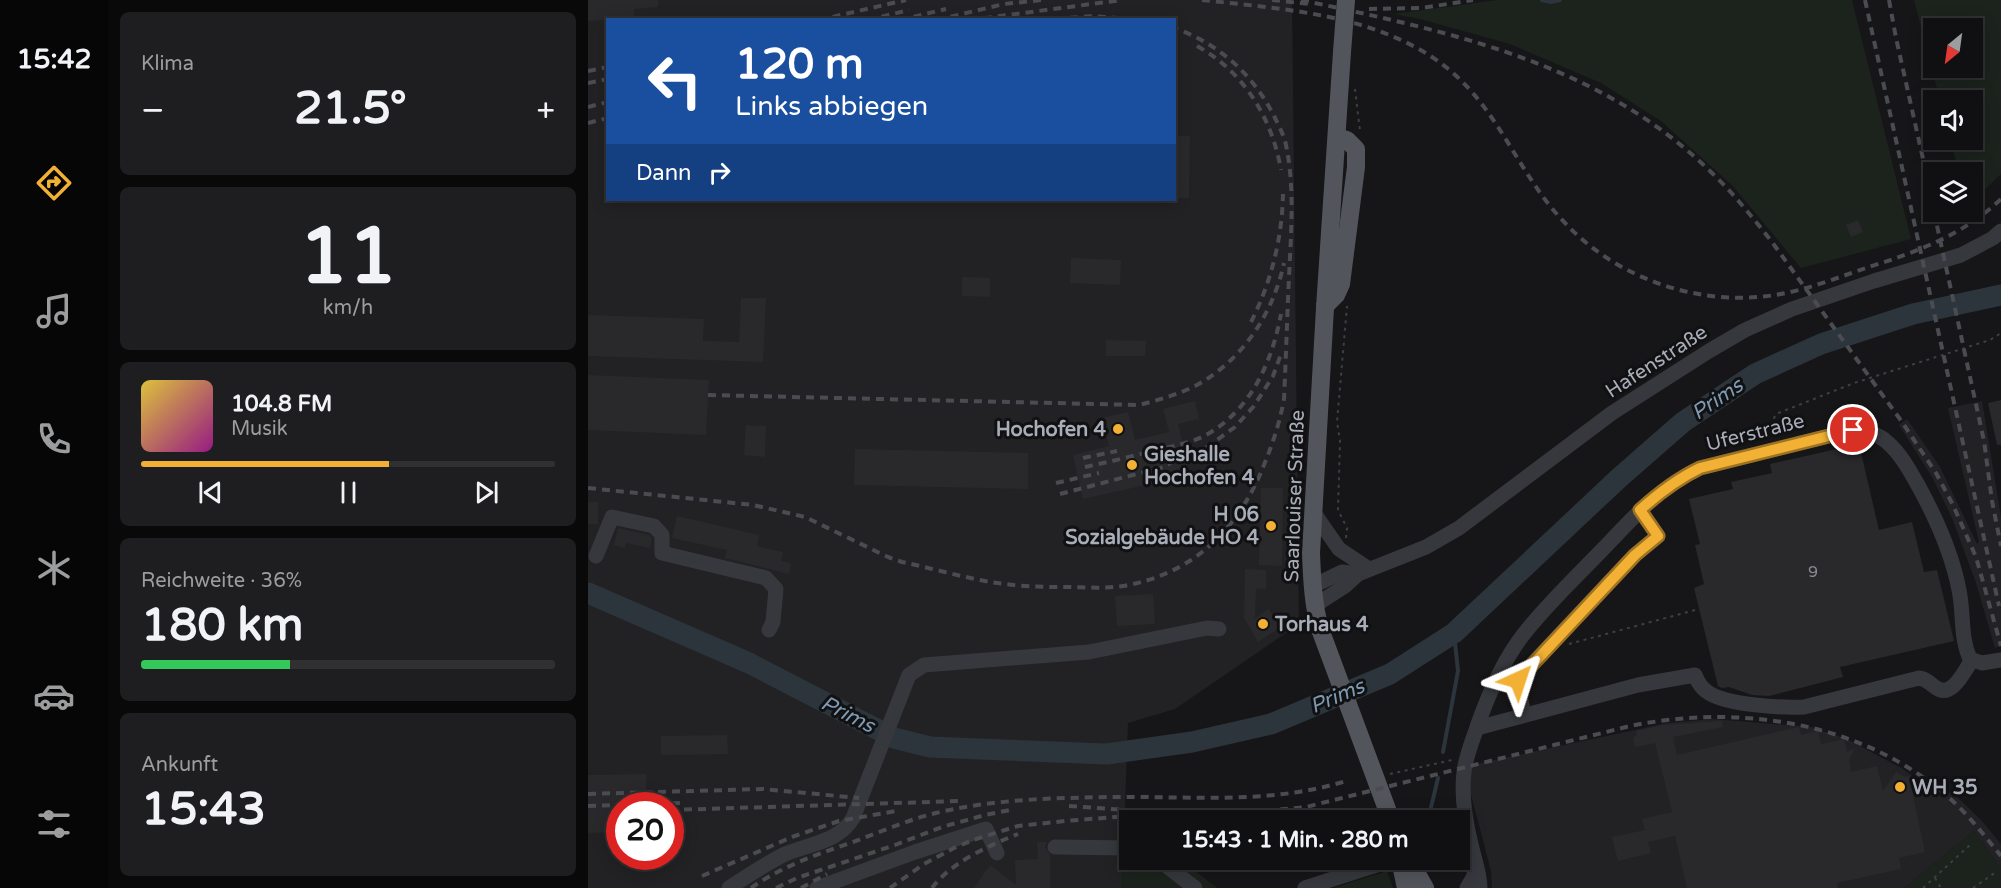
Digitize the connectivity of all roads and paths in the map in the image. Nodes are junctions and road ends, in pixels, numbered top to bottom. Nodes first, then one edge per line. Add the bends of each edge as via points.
1 (1346, 0) edge
2 (1355, 89) dead end
3 (1360, 133) dead end
4 (2001, 231) edge
5 (1347, 296) dead end
6 (2001, 333) edge
7 (1758, 453) junction
8 (1640, 510) junction
9 (1314, 513) junction
10 (1339, 549) junction
11 (596, 556) dead end
12 (1363, 572) junction
13 (1313, 586) junction
14 (1314, 606) junction
15 (1699, 609) dead end
16 (1219, 629) dead end
17 (769, 630) dead end
18 (1566, 645) dead end
19 (1972, 660) junction
20 (2001, 660) edge
21 (1524, 716) junction
22 (1477, 728) junction
23 (1451, 761) dead end
24 (1372, 771) junction
25 (1387, 810) edge
26 (1971, 844) dead end
27 (1055, 847) dead end
28 (1119, 848) edge
29 (997, 854) dead end
30 (1475, 860) junction
31 (1172, 870) edge
32 (1361, 870) edge
33 (1403, 870) edge
34 (1407, 870) edge
35 (1415, 870) edge
36 (1996, 872) dead end
37 (1935, 878) junction
38 (729, 888) edge
39 (817, 888) edge
40 (1195, 888) edge
41 (1305, 888) edge
42 (1406, 888) edge
43 (1415, 888) edge
44 (1425, 888) edge
45 (1467, 888) edge
46 (1480, 888) edge
47 (1923, 888) edge
48 (1941, 888) edge
49 (1973, 888) edge

1 - 9 main road, Saarlouiser Straße, bridge
2 - 3 path
4 - 12 street, Hafenstraße via 1961,255 1792,309 1745,330 1612,413 1460,528 1426,547
5 - 10 path via 1337,422 1338,510 1347,532
6 - 7 path via 1776,414
7 - 8 street, Uferstraße via 1700,468 1663,489
7 - 19 street, Uferstraße via 1853,430 1864,430 1888,442 1904,461 1941,530 1960,592 1964,640
8 - 21 street via 1658,536 1629,561 1519,678
8 - 22 street, Uferstraße via 1522,636 1503,666
9 - 10 street
9 - 13 main road, Saarlouiser Straße
10 - 12 street
11 - 17 street via 612,517 654,526 662,535 662,553 766,578 776,589
12 - 13 street, Hafenstraße via 1342,572
12 - 14 street, Hafenstraße
13 - 14 main road, Saarlouiser Straße
14 - 24 main road, Saarlouiser Straße
15 - 18 path
16 - 38 street via 1207,628 1089,652 924,665 909,675 853,818 843,831 786,854
19 - 20 street
19 - 21 street via 1946,691 1919,678 1804,707 1785,707 1719,698 1701,687 1695,675 1638,685
21 - 22 street
22 - 30 street, Uferstraße via 1467,757 1463,791
23 - 24 path
24 - 25 main road, Saarlouiser Straße
26 - 37 path
27 - 28 street
29 - 39 street via 986,829
30 - 45 street via 1474,876
30 - 46 street, Uferstraße
31 - 40 street
32 - 41 street
33 - 42 main road
34 - 43 main road
35 - 44 main road
36 - 49 path
37 - 47 path
37 - 48 path

